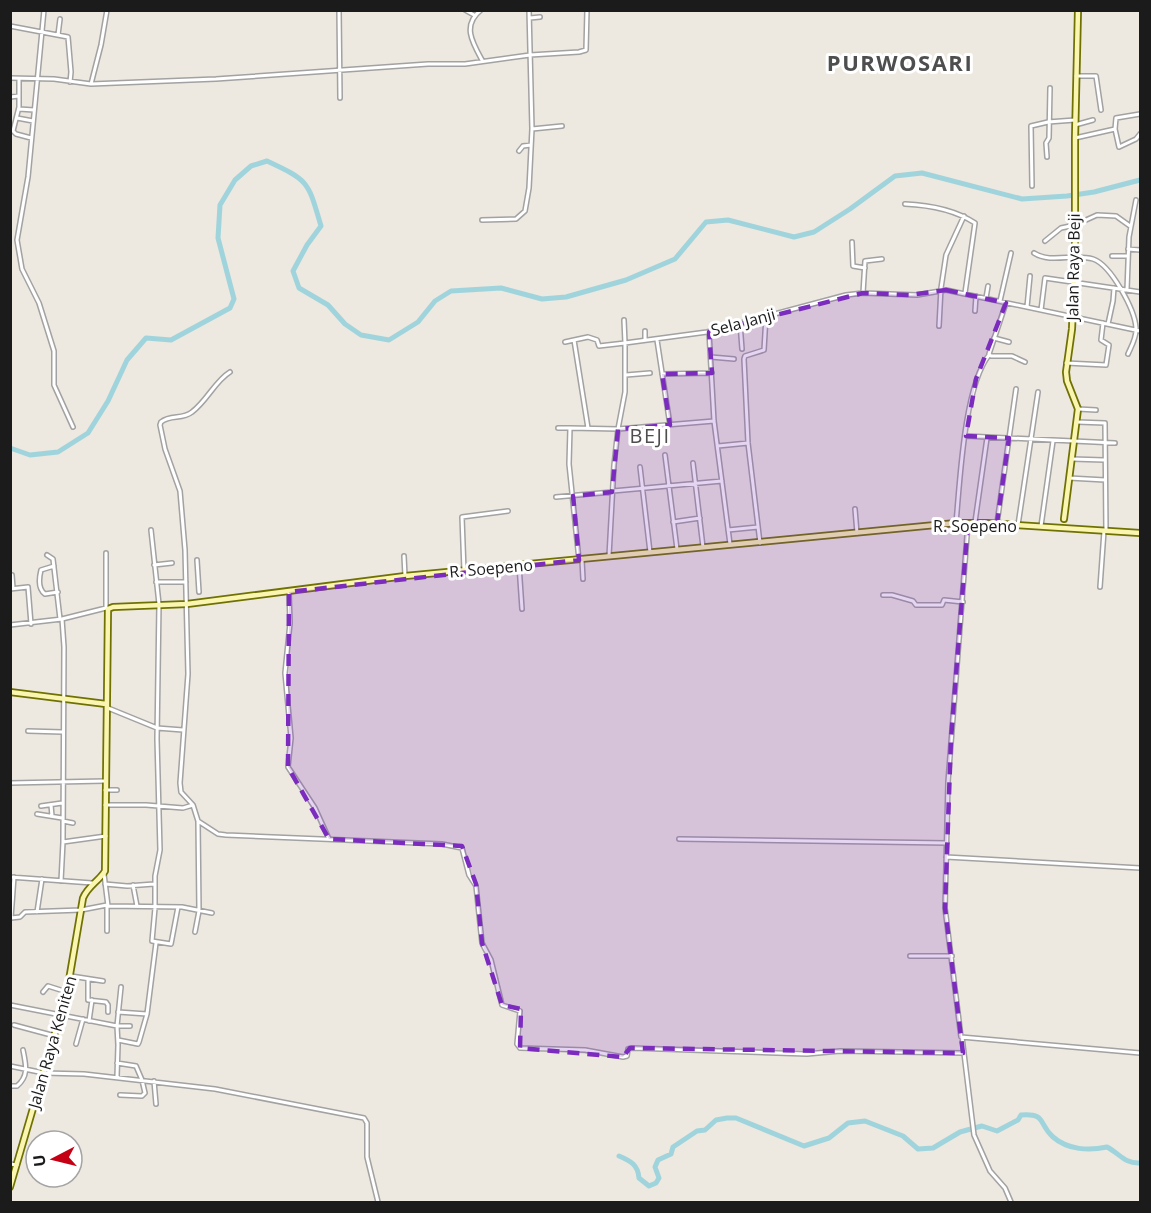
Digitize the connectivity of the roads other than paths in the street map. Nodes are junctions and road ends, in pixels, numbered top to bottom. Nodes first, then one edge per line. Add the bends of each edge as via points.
1 (44, 10) edge
2 (107, 10) edge
3 (339, 10) edge
4 (465, 10) edge
5 (481, 10) edge
6 (530, 10) edge
7 (587, 10) edge
8 (1078, 10) edge
9 (475, 15) junction
10 (530, 18) junction
11 (540, 18) dead end
12 (60, 19) dead end
13 (10, 26) edge
14 (42, 32) junction
15 (58, 35) junction
16 (530, 55) junction
17 (482, 60) junction
18 (340, 70) junction
19 (1076, 76) junction
20 (10, 78) edge
21 (19, 79) junction
22 (38, 79) junction
23 (70, 82) junction
24 (91, 84) junction
25 (1050, 88) dead end
26 (20, 96) junction
27 (10, 97) edge
28 (340, 98) dead end
29 (19, 110) junction
30 (34, 110) junction
31 (1101, 110) dead end
32 (1140, 114) edge
33 (16, 118) junction
34 (1093, 120) dead end
35 (33, 121) junction
36 (1048, 122) junction
37 (1075, 123) junction
38 (562, 126) dead end
39 (532, 129) junction
40 (1115, 129) junction
41 (1140, 134) edge
42 (31, 138) junction
43 (1075, 138) junction
44 (531, 146) junction
45 (519, 152) dead end
46 (1047, 157) dead end
47 (1032, 186) dead end
48 (1136, 200) dead end
49 (905, 204) dead end
50 (963, 216) junction
51 (482, 220) dead end
52 (1075, 225) junction
53 (1130, 226) junction
54 (1045, 241) dead end
55 (852, 242) dead end
56 (1128, 249) junction
57 (1140, 250) edge
58 (1011, 253) dead end
59 (1034, 253) dead end
60 (1075, 256) junction
61 (1112, 256) dead end
62 (1128, 256) junction
63 (882, 259) dead end
64 (865, 268) junction
65 (1030, 276) dead end
66 (1074, 282) junction
67 (988, 286) dead end
68 (1118, 288) junction
69 (941, 290) junction
70 (1127, 290) junction
71 (1140, 292) edge
72 (863, 293) junction
73 (965, 293) junction
74 (976, 296) junction
75 (986, 298) junction
76 (1000, 301) junction
77 (1006, 303) junction
78 (1027, 307) junction
79 (1041, 310) junction
80 (975, 311) dead end
81 (766, 316) junction
82 (1072, 316) junction
83 (624, 320) dead end
84 (740, 323) junction
85 (1105, 324) junction
86 (939, 326) dead end
87 (645, 331) dead end
88 (1138, 331) edge
89 (709, 332) junction
90 (994, 338) junction
91 (574, 340) junction
92 (645, 340) junction
93 (657, 340) junction
94 (566, 342) dead end
95 (1009, 342) dead end
96 (626, 344) junction
97 (742, 349) dead end
98 (1128, 354) dead end
99 (989, 355) junction
100 (711, 357) junction
101 (734, 359) dead end
102 (1025, 362) dead end
103 (1066, 363) junction
104 (230, 372) dead end
105 (650, 373) dead end
106 (712, 373) junction
107 (662, 374) junction
108 (626, 375) junction
109 (1016, 389) dead end
110 (1038, 392) dead end
111 (1078, 409) junction
112 (1096, 410) dead end
113 (714, 421) junction
114 (1077, 422) junction
115 (670, 425) junction
116 (73, 427) dead end
117 (558, 428) dead end
118 (570, 428) junction
119 (588, 428) junction
120 (618, 429) junction
121 (966, 436) junction
122 (987, 437) junction
123 (1009, 438) junction
124 (1030, 440) junction
125 (1053, 441) junction
126 (1075, 441) junction
127 (1104, 442) junction
128 (748, 443) junction
129 (1115, 444) dead end
130 (718, 446) junction
131 (664, 455) dead end
132 (1072, 459) junction
133 (1104, 460) junction
134 (693, 464) dead end
135 (640, 467) dead end
136 (1069, 478) junction
137 (722, 480) junction
138 (1105, 480) junction
139 (695, 483) junction
140 (669, 486) junction
141 (643, 489) junction
142 (613, 492) junction
143 (573, 495) junction
144 (556, 497) dead end
145 (855, 509) dead end
146 (508, 511) dead end
147 (699, 518) junction
148 (1064, 519) junction
149 (673, 522) junction
150 (975, 522) junction
151 (956, 523) junction
152 (968, 523) junction
153 (997, 523) junction
154 (1018, 525) junction
155 (1041, 526) junction
156 (758, 527) junction
157 (1056, 527) junction
158 (1072, 528) junction
159 (151, 530) dead end
160 (728, 530) junction
161 (1105, 531) junction
162 (857, 533) junction
163 (1140, 533) edge
164 (759, 543) junction
165 (730, 546) junction
166 (703, 548) junction
167 (677, 551) junction
168 (650, 553) junction
169 (106, 554) dead end
170 (47, 555) dead end
171 (404, 556) dead end
172 (609, 558) junction
173 (197, 560) dead end
174 (580, 560) junction
175 (172, 563) dead end
176 (154, 565) junction
177 (519, 565) junction
178 (54, 566) junction
179 (464, 571) junction
180 (12, 575) dead end
181 (405, 576) junction
182 (583, 579) dead end
183 (156, 582) junction
184 (186, 582) junction
185 (1100, 587) dead end
186 (12, 588) edge
187 (58, 592) junction
188 (198, 592) dead end
189 (289, 592) junction
190 (883, 595) dead end
191 (963, 602) junction
192 (159, 604) junction
193 (187, 604) junction
194 (107, 609) junction
195 (522, 609) dead end
196 (61, 619) junction
197 (30, 624) junction
198 (10, 625) edge
199 (10, 692) edge
200 (63, 699) junction
201 (106, 705) junction
202 (157, 728) junction
203 (183, 730) junction
204 (28, 731) dead end
205 (63, 732) junction
206 (62, 781) junction
207 (105, 782) junction
208 (10, 783) edge
209 (105, 790) junction
210 (117, 790) dead end
211 (62, 803) junction
212 (51, 805) junction
213 (105, 805) junction
214 (193, 805) junction
215 (41, 806) dead end
216 (158, 806) junction
217 (37, 814) dead end
218 (52, 816) junction
219 (62, 820) junction
220 (198, 820) junction
221 (73, 823) dead end
222 (106, 836) junction
223 (329, 839) junction
224 (679, 840) dead end
225 (63, 842) junction
226 (947, 843) junction
227 (946, 857) junction
228 (1140, 868) edge
229 (104, 874) junction
230 (12, 877) edge
231 (42, 879) junction
232 (62, 881) junction
233 (94, 883) junction
234 (85, 884) junction
235 (105, 884) junction
236 (155, 884) junction
237 (133, 885) junction
238 (85, 894) junction
239 (107, 905) junction
240 (136, 906) junction
241 (178, 907) junction
242 (155, 908) junction
243 (81, 910) junction
244 (199, 911) junction
245 (37, 912) junction
246 (212, 913) dead end
247 (11, 918) edge
248 (107, 931) dead end
249 (195, 932) dead end
250 (156, 943) junction
251 (910, 956) dead end
252 (952, 956) junction
253 (71, 976) junction
254 (88, 980) junction
255 (103, 981) dead end
256 (121, 987) dead end
257 (44, 992) dead end
258 (67, 992) junction
259 (92, 1000) junction
260 (10, 1005) edge
261 (108, 1012) dead end
262 (118, 1012) junction
263 (61, 1014) junction
264 (147, 1014) junction
265 (83, 1019) junction
266 (88, 1021) junction
267 (14, 1025) dead end
268 (117, 1026) junction
269 (130, 1026) dead end
270 (55, 1036) junction
271 (962, 1037) junction
272 (118, 1040) junction
273 (76, 1044) dead end
274 (23, 1050) dead end
275 (963, 1053) junction
276 (1140, 1053) edge
277 (117, 1063) junction
278 (11, 1067) edge
279 (27, 1069) junction
280 (44, 1073) junction
281 (117, 1077) junction
282 (142, 1080) junction
283 (154, 1081) junction
284 (10, 1086) edge
285 (120, 1095) dead end
286 (156, 1104) dead end
287 (10, 1164) edge
288 (17, 1166) junction
289 (11, 1180) edge
290 (10, 1187) edge
291 (378, 1203) edge
292 (1011, 1203) edge

1 - 14 street
2 - 24 street
3 - 18 street
4 - 9 street
5 - 9 street
6 - 10 street
7 - 16 street via 584,51
8 - 19 street, Jalan Raya Beji
9 - 17 street via 470,27
10 - 11 street
10 - 16 street
12 - 15 street
13 - 14 street
14 - 15 street
14 - 22 street
15 - 23 street via 69,39
16 - 17 street
16 - 39 street
17 - 18 street
18 - 24 street
18 - 28 street
19 - 31 street via 1096,76
19 - 37 street, Jalan Raya Beji
20 - 21 street
21 - 22 street
21 - 26 street
22 - 23 street via 54,77
22 - 30 street
23 - 24 street
25 - 36 street
26 - 27 street
26 - 29 street
29 - 30 street
29 - 33 street
30 - 35 street
32 - 40 street via 1116,118
33 - 35 street
33 - 42 street via 14,133
34 - 37 street
35 - 42 street
36 - 37 street
36 - 46 street
36 - 47 street via 1031,126
37 - 43 street, Jalan Raya Beji
38 - 39 street
39 - 44 street
40 - 41 street via 1118,147
40 - 43 street
42 - 116 street via 18,247 22,269 39,303 54,351 54,386
43 - 52 street, Jalan Raya Beji
44 - 45 street via 523,146
44 - 51 street via 525,211 516,219
48 - 53 street
49 - 50 street
50 - 69 street via 946,255
50 - 73 street via 976,226
52 - 53 street via 1104,214 1116,216
52 - 54 street via 1061,228
52 - 60 street, Jalan Raya Beji
53 - 56 street
55 - 64 street via 853,266
56 - 57 street
56 - 62 street
58 - 76 street
59 - 60 street via 1045,259
60 - 66 street, Jalan Raya Beji
60 - 68 street via 1098,262
61 - 62 street
62 - 70 street
63 - 64 street via 865,261
64 - 72 street
65 - 78 street
66 - 68 street
66 - 79 street via 1044,279
66 - 82 street, Jalan Raya Beji
67 - 75 street
68 - 70 street
68 - 85 street
68 - 88 street via 1132,309
69 - 72 street, Sela Janji via 910,296
69 - 73 street, Sela Janji
69 - 86 street
70 - 71 street
72 - 81 street, Sela Janji via 833,297
73 - 74 street, Sela Janji
74 - 75 street, Sela Janji
74 - 80 street
75 - 76 street, Sela Janji
76 - 77 street, Sela Janji
77 - 78 street, Sela Janji
77 - 90 street
78 - 79 street, Sela Janji
79 - 82 street, Sela Janji
81 - 84 street, Sela Janji
81 - 128 street via 764,350 744,359
82 - 85 street, Sela Janji
82 - 103 street, Jalan Raya Beji
83 - 96 street
84 - 89 street, Sela Janji
84 - 97 street
85 - 88 street, Sela Janji
85 - 103 street via 1101,340 1108,345 1106,365
87 - 92 street
88 - 98 street
89 - 93 street, Sela Janji
89 - 100 street
90 - 95 street
90 - 99 street
91 - 94 street
91 - 96 street, Sela Janji via 590,338 597,340 599,346
91 - 119 street
92 - 93 street, Sela Janji
92 - 96 street, Sela Janji
93 - 107 street
96 - 108 street
99 - 102 street via 1012,356
99 - 121 street via 976,379
100 - 101 street
100 - 106 street
103 - 111 street, Jalan Raya Beji via 1067,381
104 - 184 street via 193,411 161,422 165,449 180,491
105 - 108 street
106 - 107 street
106 - 113 street
107 - 115 street
108 - 120 street
109 - 123 street
110 - 124 street
111 - 112 street
111 - 114 street, Jalan Raya Beji
113 - 115 street
113 - 130 street
114 - 126 street, Jalan Raya Beji
114 - 127 street via 1105,423
115 - 120 street
117 - 118 street
118 - 119 street
118 - 143 street
119 - 120 street
120 - 142 street
121 - 122 street
121 - 151 street
122 - 123 street
122 - 150 street
123 - 124 street
123 - 153 street
124 - 125 street
124 - 154 street
125 - 126 street
125 - 155 street
126 - 127 street
126 - 132 street, Jalan Raya Beji
127 - 129 street
127 - 133 street
128 - 130 street
128 - 156 street
130 - 137 street
131 - 140 street
132 - 133 street
132 - 136 street, Jalan Raya Beji
133 - 138 street
134 - 139 street
135 - 141 street
136 - 138 street
136 - 148 street, Jalan Raya Beji
137 - 139 street
137 - 160 street
138 - 161 street
139 - 140 street
139 - 147 street
140 - 141 street
140 - 149 street
141 - 142 street
141 - 168 street
142 - 143 street
142 - 172 street
143 - 144 street
143 - 174 street
145 - 162 street
146 - 179 street via 462,517
147 - 149 street
147 - 166 street
148 - 157 street
148 - 158 street
149 - 167 street
150 - 152 street, R. Soepeno
150 - 153 street, R. Soepeno
151 - 152 street, R. Soepeno
151 - 162 street, R. Soepeno
152 - 191 street
153 - 154 street, R. Soepeno
154 - 155 street, R. Soepeno
155 - 157 street, R. Soepeno
156 - 160 street
156 - 164 street
157 - 158 street, R. Soepeno
158 - 161 street, R. Soepeno
159 - 176 street
160 - 165 street
161 - 163 street, R. Soepeno
161 - 185 street
162 - 164 street, R. Soepeno
164 - 165 street, R. Soepeno
165 - 166 street, R. Soepeno
166 - 167 street, R. Soepeno
167 - 168 street, R. Soepeno
168 - 172 street, R. Soepeno
169 - 194 street
170 - 178 street
171 - 181 street
172 - 174 street, R. Soepeno
173 - 188 street
174 - 177 street, R. Soepeno
174 - 182 street
175 - 176 street
176 - 183 street
177 - 179 street, R. Soepeno
177 - 195 street
178 - 187 street
178 - 187 street via 41,570 40,584 45,594
179 - 181 street, R. Soepeno
180 - 186 street
181 - 189 street, R. Soepeno
183 - 184 street
183 - 192 street
184 - 193 street
186 - 197 street via 28,587
187 - 196 street
189 - 193 street, R. Soepeno
189 - 223 street via 285,673 291,738 288,765
190 - 191 street via 916,605 942,605 944,600
191 - 226 street via 950,750
192 - 193 street, R. Soepeno
192 - 194 street, R. Soepeno
192 - 202 street
193 - 203 street via 188,674
194 - 196 street
194 - 201 street
196 - 197 street
196 - 200 street
197 - 198 street
199 - 200 street
200 - 201 street
200 - 205 street
201 - 202 street
201 - 207 street
202 - 203 street
202 - 216 street
203 - 214 street via 181,792
204 - 205 street
205 - 206 street
206 - 207 street
206 - 208 street
206 - 211 street
207 - 209 street
209 - 210 street
209 - 213 street
211 - 212 street
211 - 219 street
212 - 215 street
212 - 218 street
213 - 216 street
213 - 222 street
214 - 216 street
214 - 220 street
216 - 236 street via 160,850
217 - 218 street
218 - 219 street
219 - 221 street
219 - 225 street
220 - 223 street via 218,834
220 - 244 street
222 - 225 street
222 - 229 street
223 - 275 street via 462,848 476,886 482,943 491,960 502,1005 520,1011 520,1048 585,1050 624,1057 632,1048 807,1054
224 - 226 street
225 - 232 street
226 - 227 street
227 - 228 street
227 - 252 street via 945,908
229 - 233 street
229 - 235 street
230 - 231 street
230 - 247 street
231 - 232 street
231 - 245 street
232 - 234 street
233 - 234 street
233 - 238 street
234 - 238 street
235 - 237 street
235 - 239 street
236 - 237 street
236 - 242 street
237 - 240 street
238 - 243 street, Jalan Raya Keniten
239 - 240 street
239 - 243 street
239 - 248 street
240 - 242 street
241 - 242 street
241 - 244 street
241 - 250 street via 171,944
242 - 250 street via 152,940
243 - 245 street
243 - 253 street, Jalan Raya Keniten
244 - 246 street
244 - 249 street
245 - 247 street
250 - 264 street
251 - 252 street
252 - 271 street
253 - 254 street
253 - 258 street, Jalan Raya Keniten
254 - 255 street
254 - 259 street via 88,998
256 - 262 street
257 - 258 street via 48,986
258 - 263 street, Jalan Raya Keniten
259 - 261 street via 105,1002
259 - 266 street
260 - 263 street
262 - 264 street
262 - 268 street
263 - 265 street
263 - 270 street, Jalan Raya Keniten
264 - 272 street via 139,1044
265 - 266 street
265 - 273 street
266 - 268 street
267 - 270 street
268 - 269 street
268 - 272 street
270 - 280 street, Jalan Raya Keniten
271 - 275 street
271 - 276 street
272 - 277 street
274 - 279 street
275 - 292 street via 974,1135 990,1171 1005,1188
277 - 281 street
277 - 282 street via 134,1064
278 - 279 street
279 - 280 street
279 - 284 street via 24,1080
280 - 281 street
280 - 288 street, Jalan Raya Keniten
281 - 282 street
282 - 283 street
282 - 285 street via 144,1095
283 - 286 street
283 - 291 street via 364,1118 367,1157
287 - 288 street
288 - 289 street, Jalan Raya Keniten
289 - 290 street, Jalan Raya Keniten

